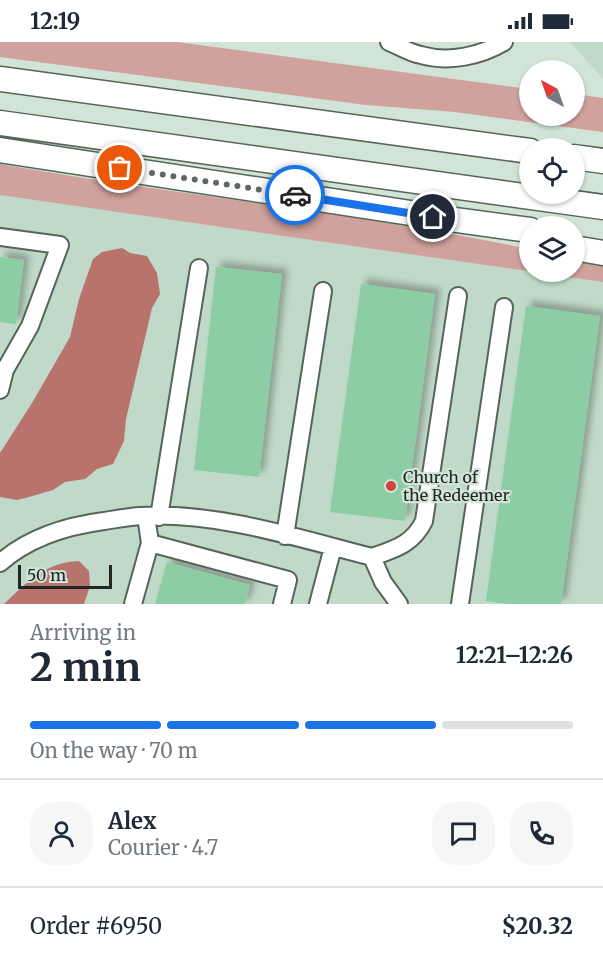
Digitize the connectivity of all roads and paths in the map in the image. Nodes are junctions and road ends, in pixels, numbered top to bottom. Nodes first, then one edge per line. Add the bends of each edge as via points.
1 (390, 42) edge
2 (504, 42) edge
3 (0, 79) edge
4 (0, 123) edge
5 (0, 150) edge
6 (519, 150) edge
7 (585, 159) edge
8 (603, 161) edge
9 (603, 207) edge
10 (456, 220) junction
11 (519, 229) edge
12 (0, 237) edge
13 (519, 237) edge
14 (585, 238) edge
15 (603, 240) edge
16 (585, 250) edge
17 (603, 253) edge
18 (199, 268) dead end
19 (323, 291) dead end
20 (458, 296) dead end
21 (504, 307) dead end
22 (5, 360) edge
23 (0, 390) edge
24 (153, 517) junction
25 (285, 536) junction
26 (150, 543) junction
27 (333, 547) junction
28 (372, 557) junction
29 (0, 563) edge
30 (133, 604) edge
31 (282, 604) edge
32 (318, 604) edge
33 (399, 604) edge
34 (460, 604) edge

1 - 2 street via 420,55 459,58
3 - 6 highway
4 - 9 highway
5 - 10 highway
7 - 8 highway
10 - 11 highway
10 - 13 highway
12 - 22 street via 60,245 30,326
14 - 15 highway
16 - 17 highway
18 - 24 street
19 - 25 street
20 - 28 street via 424,521 404,546
21 - 34 street
22 - 23 street
24 - 25 street via 239,524
24 - 26 street
24 - 29 street via 78,524 12,553
25 - 27 street
26 - 30 street
26 - 31 street via 288,580
27 - 28 street
27 - 32 street
28 - 33 street

